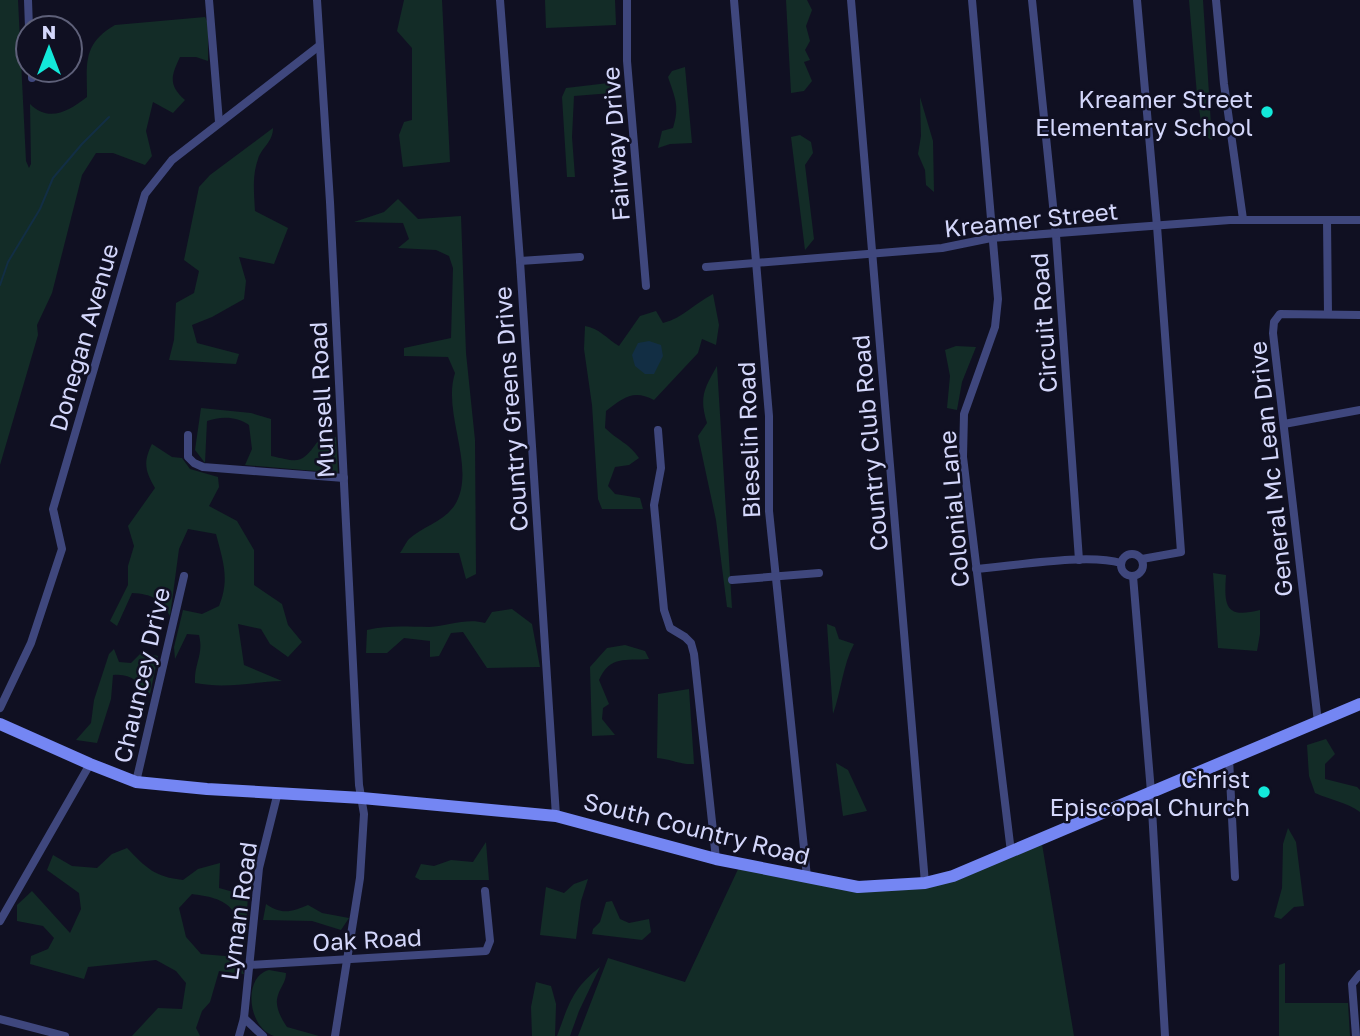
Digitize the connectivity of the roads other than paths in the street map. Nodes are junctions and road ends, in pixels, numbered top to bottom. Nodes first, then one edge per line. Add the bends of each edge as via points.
1 (209, 0) edge
2 (317, 0) edge
3 (500, 0) edge
4 (626, 0) edge
5 (734, 0) edge
6 (851, 0) edge
7 (972, 0) edge
8 (1032, 0) edge
9 (1137, 0) edge
10 (1216, 0) edge
11 (319, 46) junction
12 (219, 122) junction
13 (1243, 219) junction
14 (1327, 220) junction
15 (1360, 220) edge
16 (1157, 226) junction
17 (1056, 235) junction
18 (991, 238) junction
19 (872, 254) junction
20 (580, 257) dead end
21 (520, 261) junction
22 (757, 264) junction
23 (706, 267) dead end
24 (646, 286) dead end
25 (1328, 314) junction
26 (1360, 315) edge
27 (1360, 410) edge
28 (1284, 424) junction
29 (658, 430) dead end
30 (188, 435) dead end
31 (344, 478) junction
32 (1142, 559) junction
33 (1079, 560) junction
34 (1121, 563) junction
35 (976, 569) junction
36 (819, 573) dead end
37 (184, 576) dead end
38 (775, 576) junction
39 (1133, 576) junction
40 (732, 580) dead end
41 (1360, 704) edge
42 (0, 708) edge
43 (1318, 722) junction
44 (0, 724) edge
45 (1229, 758) junction
46 (90, 764) junction
47 (136, 782) junction
48 (278, 792) junction
49 (1152, 792) junction
50 (362, 798) junction
51 (556, 816) junction
52 (1011, 852) junction
53 (716, 859) junction
54 (807, 877) junction
55 (1235, 877) dead end
56 (925, 883) junction
57 (485, 891) dead end
58 (0, 921) edge
59 (346, 960) junction
60 (249, 965) junction
61 (1360, 974) edge
62 (244, 1018) junction
63 (0, 1019) edge
64 (65, 1036) edge
65 (239, 1036) edge
66 (263, 1036) edge
67 (334, 1036) edge
68 (1165, 1036) edge
69 (1356, 1036) edge

1 - 12 street
2 - 11 street, Munsell Road
3 - 21 street, Country Greens Drive
4 - 24 street, Fairway Drive
5 - 22 street, Bieselin Road
6 - 19 street, Country Club Road
7 - 18 street, Colonial Lane
8 - 17 street, Circuit Road
9 - 16 street
10 - 13 street
11 - 12 street, Donegan Avenue
11 - 31 street, Munsell Road
12 - 42 street, Donegan Avenue via 172,160 145,194 53,509 62,549 31,643
13 - 14 street, Kreamer Street
13 - 16 street, Kreamer Street
14 - 15 street, Kreamer Street
14 - 25 street
16 - 17 street, Kreamer Street
16 - 32 street via 1181,552
17 - 18 street, Kreamer Street
17 - 33 street, Circuit Road
18 - 19 street, Kreamer Street via 943,248
18 - 35 street, Colonial Lane via 997,315 963,429
19 - 22 street, Kreamer Street
19 - 56 street, Country Club Road
20 - 21 street
21 - 51 street, Country Greens Drive
22 - 23 street, Kreamer Street
22 - 38 street, Bieselin Road
25 - 26 street
25 - 28 street, General Mc Lean Drive via 1280,314 1274,322
27 - 28 street
28 - 43 street, General Mc Lean Drive
29 - 53 street via 661,468 654,505 664,610 670,628 691,643 694,654
30 - 31 street via 188,457 203,467
31 - 50 street, Munsell Road
32 - 34 street via 1129,554
32 - 39 street via 1142,570
33 - 34 street
33 - 35 street
34 - 39 street via 1123,572
35 - 52 street, Colonial Lane
36 - 38 street
37 - 47 street, Chauncey Drive
38 - 40 street
38 - 54 street, Bieselin Road
39 - 49 street
41 - 43 main road, South Country Road
43 - 45 main road, South Country Road
44 - 46 main road, South Country Road
45 - 49 main road, South Country Road
45 - 55 street
46 - 47 main road, South Country Road
46 - 58 street
47 - 48 main road, South Country Road
48 - 50 main road, South Country Road
48 - 60 street, Lyman Road via 258,868
49 - 52 main road, South Country Road
49 - 68 street
50 - 51 main road, South Country Road
50 - 59 street, Munsell Road via 360,878
51 - 53 main road, South Country Road
52 - 56 main road, South Country Road
53 - 54 main road, South Country Road
54 - 56 main road, South Country Road via 858,887
57 - 59 street, Oak Road via 490,941 486,951
59 - 60 street, Oak Road
59 - 67 street, Munsell Road
60 - 62 street, Lyman Road
61 - 69 street via 1352,984
62 - 65 street, Lyman Road
62 - 66 street
63 - 64 street

